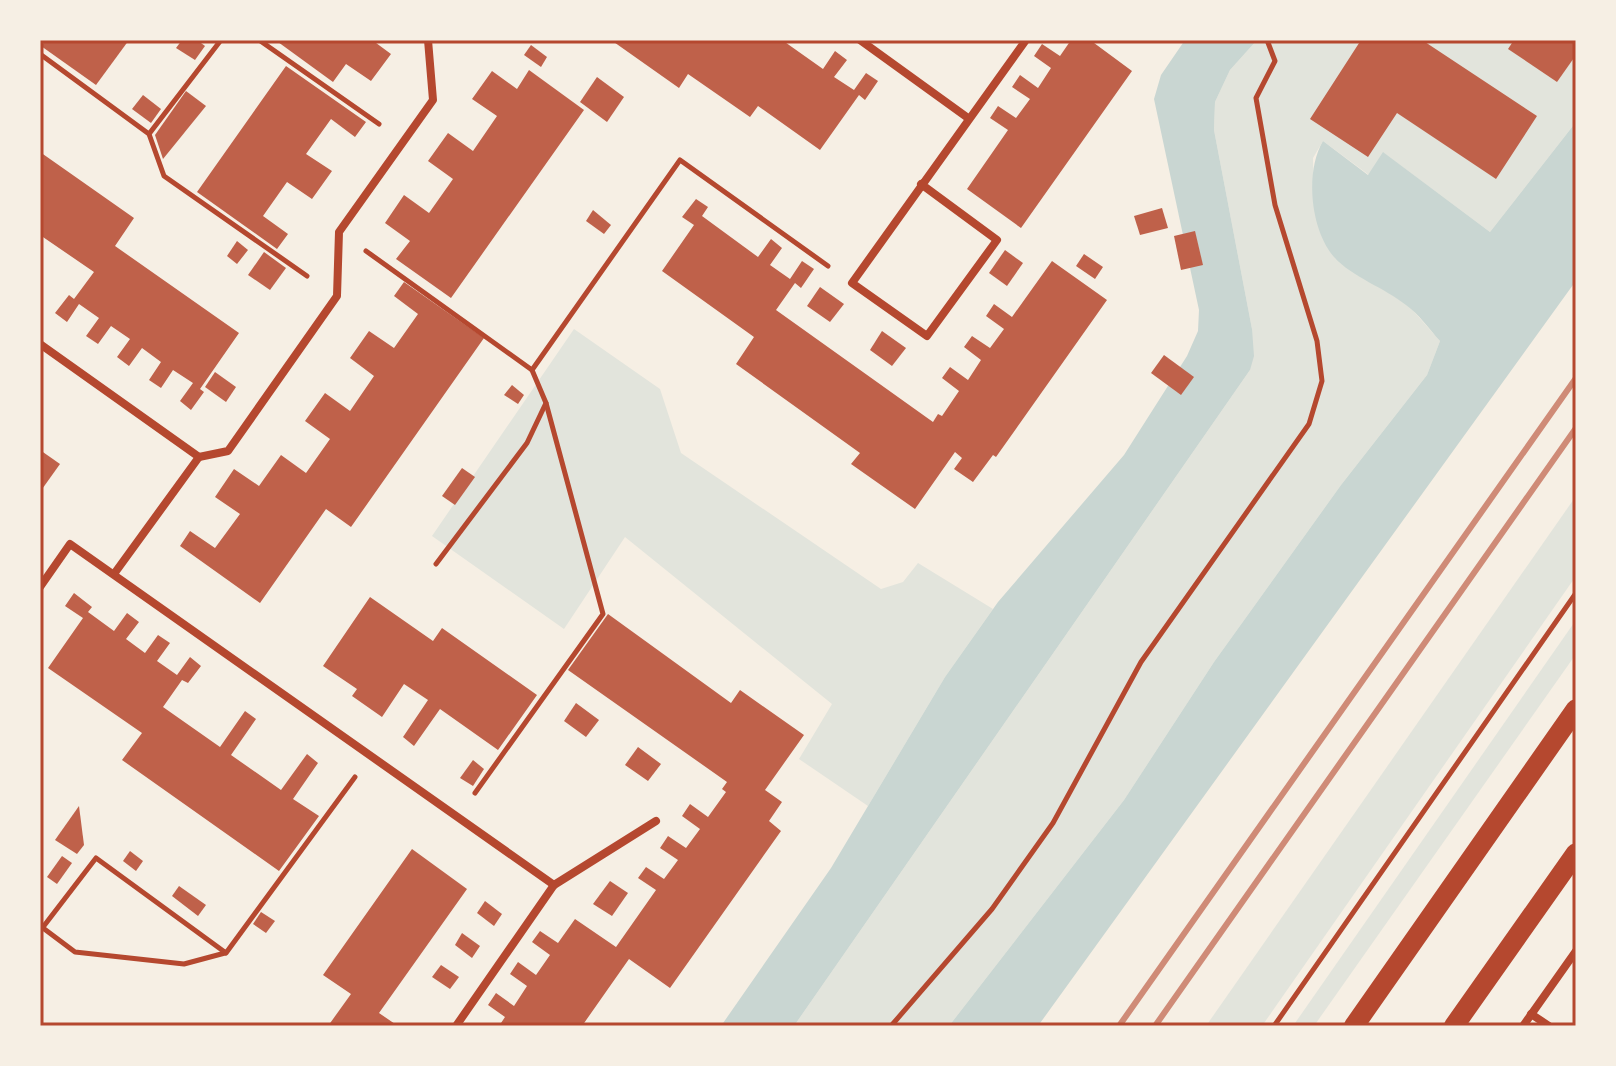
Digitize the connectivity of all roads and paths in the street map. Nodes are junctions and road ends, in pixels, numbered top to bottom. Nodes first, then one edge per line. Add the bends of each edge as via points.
1 (221, 40) edge
2 (259, 40) edge
3 (428, 40) edge
4 (860, 40) edge
5 (1026, 40) edge
6 (1268, 40) edge
7 (40, 54) edge
8 (968, 118) junction
9 (149, 134) junction
10 (404, 141) junction
11 (921, 184) junction
12 (339, 232) junction
13 (852, 283) junction
14 (337, 296) junction
15 (40, 344) edge
16 (532, 370) junction
17 (546, 403) junction
18 (199, 457) junction
19 (436, 564) dead end
20 (114, 574) junction
21 (40, 587) edge
22 (1576, 593) edge
23 (1576, 709) edge
24 (370, 756) junction
25 (458, 818) junction
26 (656, 821) dead end
27 (1576, 853) edge
28 (554, 885) junction
29 (42, 930) edge
30 (1576, 951) edge
31 (226, 953) junction
32 (1531, 1014) junction
33 (456, 1026) edge
34 (891, 1026) edge
35 (1274, 1026) edge
36 (1354, 1026) edge
37 (1454, 1026) edge
38 (1523, 1026) edge
39 (1549, 1026) edge

1 - 9 path
2 - 10 path
3 - 10 street via 433,100
4 - 8 street
5 - 8 street
6 - 34 path via 1275,61 1256,98 1275,205 1317,341 1322,381 1309,424 1141,662 1053,823 992,909
7 - 9 path
8 - 11 street
9 - 14 path via 164,176
10 - 12 street
11 - 13 street
11 - 13 street via 997,240 927,336
12 - 14 street
12 - 16 path
13 - 16 path via 680,160
14 - 18 street via 228,451
15 - 18 street
16 - 17 path
17 - 19 path via 527,443
17 - 25 path via 603,614
18 - 20 street
20 - 21 street via 70,544
20 - 24 street
22 - 35 path
23 - 36 main road
24 - 25 street
24 - 31 path
25 - 28 street
26 - 28 street
27 - 37 main road
28 - 33 street
29 - 31 path via 75,952 184,964
29 - 31 path via 96,858
30 - 32 street
32 - 38 street
32 - 39 street

